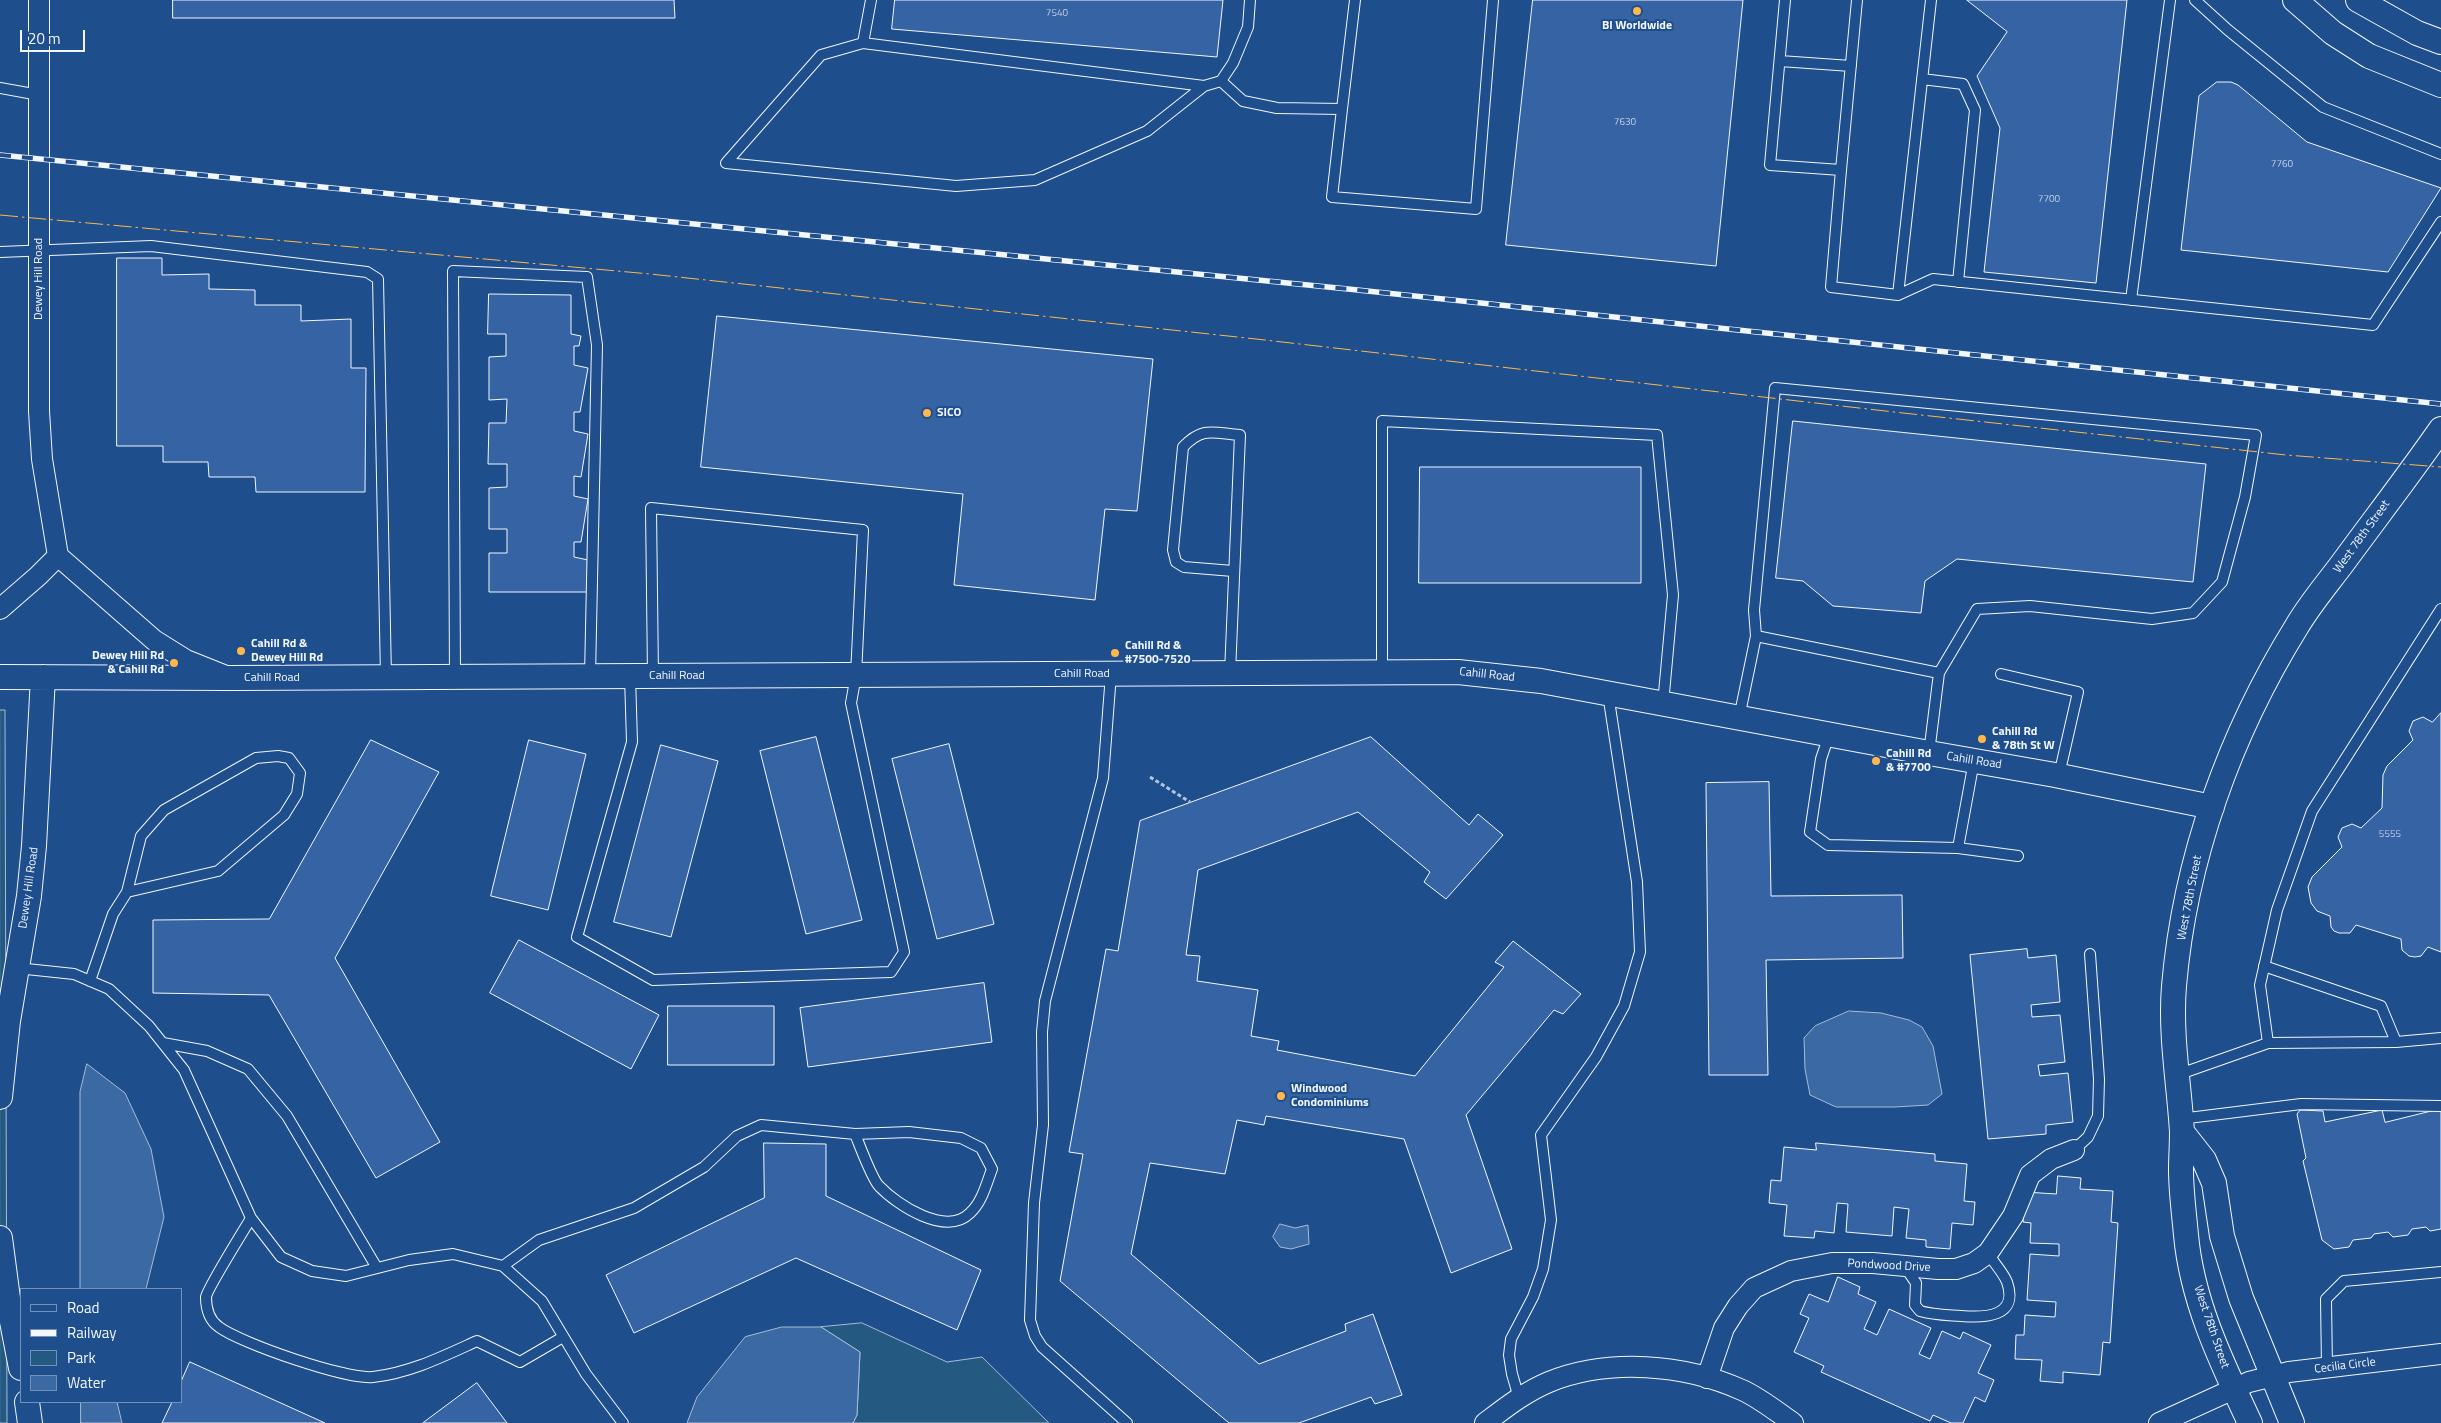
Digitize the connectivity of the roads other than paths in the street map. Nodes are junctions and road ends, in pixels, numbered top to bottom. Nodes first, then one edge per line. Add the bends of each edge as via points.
1 (39, 0) edge
2 (871, 0) edge
3 (1250, 0) edge
4 (1355, 0) edge
5 (1493, 0) edge
6 (1785, 0) edge
7 (1857, 0) edge
8 (1931, 0) edge
9 (2170, 0) edge
10 (2195, 0) edge
11 (2295, 0) edge
12 (2358, 0) edge
13 (2441, 42) edge
14 (864, 43) junction
15 (1780, 61) junction
16 (1851, 66) junction
17 (1922, 79) junction
18 (1221, 81) junction
19 (2441, 85) edge
20 (1204, 86) junction
21 (0, 88) edge
22 (39, 95) junction
23 (1342, 109) junction
24 (2441, 154) edge
25 (1841, 170) junction
26 (2441, 222) edge
27 (39, 251) junction
28 (0, 252) edge
29 (1958, 282) junction
30 (1898, 295) junction
31 (2132, 300) junction
32 (2438, 433) edge
33 (58, 556) junction
34 (1233, 571) junction
35 (2441, 608) edge
36 (0, 609) edge
37 (1756, 636) junction
38 (1382, 672) junction
39 (1230, 673) junction
40 (1111, 674) junction
41 (1939, 674) junction
42 (2001, 674) dead end
43 (856, 675) junction
44 (590, 676) junction
45 (641, 676) junction
46 (0, 677) edge
47 (43, 677) junction
48 (386, 677) junction
49 (456, 677) junction
50 (230, 678) junction
51 (1608, 694) junction
52 (1663, 704) junction
53 (1739, 718) junction
54 (1829, 735) junction
55 (1928, 753) junction
56 (1974, 761) junction
57 (2059, 776) junction
58 (2212, 807) junction
59 (1958, 848) junction
60 (2018, 856) dead end
61 (127, 892) junction
62 (2090, 954) dead end
63 (2264, 966) junction
64 (17, 968) junction
65 (90, 981) junction
66 (2441, 1038) edge
67 (2396, 1042) junction
68 (163, 1043) junction
69 (2268, 1043) junction
70 (2176, 1076) junction
71 (0, 1098) edge
72 (2441, 1106) edge
73 (2181, 1126) junction
74 (855, 1134) junction
75 (2074, 1150) joint
76 (251, 1218) junction
77 (0, 1238) edge
78 (1988, 1253) junction
79 (503, 1266) junction
80 (1905, 1267) junction
81 (377, 1268) junction
82 (2441, 1272) edge
83 (563, 1337) junction
84 (2441, 1354) edge
85 (20, 1363) edge
86 (2327, 1368) junction
87 (2272, 1376) junction
88 (1707, 1378) junction
89 (2241, 1385) junction
90 (1519, 1398) junction
91 (27, 1403) edge
92 (30, 1423) edge
93 (623, 1423) edge
94 (1127, 1423) edge
95 (1485, 1423) edge
96 (1794, 1423) edge
97 (2160, 1423) edge
98 (2250, 1423) edge
99 (2292, 1423) edge

1 - 22 street, Dewey Hill Road
2 - 14 lane
3 - 18 lane via 1248,27 1233,63
4 - 23 lane
5 - 23 lane via 1476,209 1332,197
6 - 15 lane
7 - 16 lane
8 - 17 lane
9 - 31 lane
10 - 24 lane via 2323,107
11 - 19 street via 2333,33 2369,56
12 - 13 street via 2417,33
14 - 20 lane
14 - 20 lane via 821,55 726,163 956,186 1035,180 1147,131
15 - 16 lane
15 - 25 lane via 1770,165
16 - 25 lane
17 - 29 lane via 1964,84 1975,110
17 - 30 lane
18 - 20 lane
18 - 23 lane via 1243,101 1276,108
21 - 22 lane
22 - 27 street, Dewey Hill Road
25 - 30 lane via 1831,287
26 - 31 lane via 2373,325
27 - 28 lane
27 - 33 street, Dewey Hill Road via 39,411 42,459
27 - 48 lane via 150,246 367,272 378,280
29 - 30 lane via 1933,279
29 - 31 lane
32 - 58 street, West 78th Street via 2298,623 2243,722
33 - 36 street
33 - 50 street via 154,640 186,660
34 - 34 lane via 1240,435 1202,432 1183,447 1173,550 1176,562 1184,567
34 - 39 lane
35 - 63 lane via 2312,811 2277,910
37 - 41 lane
37 - 41 lane via 1754,610 1775,388 2256,435 2245,497 2222,582 2193,614 2152,619 2030,606 1977,609
37 - 53 lane
38 - 39 street, Cahill Road
38 - 51 street, Cahill Road via 1458,672 1541,681
38 - 52 lane via 1382,422 1657,435 1673,595
39 - 40 street, Cahill Road
40 - 43 street, Cahill Road
40 - 94 lane via 1103,778 1046,1001 1042,1032 1043,1125 1034,1202 1030,1320 1042,1347
41 - 55 lane
42 - 57 lane via 2078,692
43 - 45 street, Cahill Road
43 - 45 lane via 863,530 651,508
43 - 45 lane via 851,703 904,952 891,972 653,980 577,937 632,742
44 - 45 street, Cahill Road
44 - 49 street, Cahill Road
44 - 49 lane via 598,345 587,277 453,270
46 - 47 street, Cahill Road
47 - 50 street, Cahill Road
47 - 64 street, Dewey Hill Road via 34,846
48 - 49 street, Cahill Road
48 - 50 street, Cahill Road
51 - 52 street, Cahill Road
51 - 90 lane via 1637,882 1640,952 1624,1006 1596,1057 1541,1135 1551,1220 1549,1241 1533,1297 1511,1339 1509,1355
52 - 53 street, Cahill Road
53 - 54 street, Cahill Road
54 - 55 street, Cahill Road
54 - 59 lane via 1821,759 1810,832 1828,845
55 - 56 street, Cahill Road
56 - 57 street, Cahill Road
56 - 59 lane
57 - 58 street, Cahill Road
58 - 70 street, West 78th Street via 2196,860 2174,987
59 - 60 lane
61 - 61 lane via 141,836 164,810 256,758 289,758 300,773 296,794 284,816 218,871
61 - 65 lane via 113,914
62 - 75 lane via 2099,1080 2098,1116 2088,1137
63 - 67 lane via 2381,1006
63 - 69 lane via 2260,985
64 - 65 lane via 74,974
64 - 71 street, Dewey Hill Road
65 - 68 lane via 109,989
66 - 67 lane
67 - 69 lane
68 - 76 lane via 184,1070
68 - 81 lane via 208,1050 248,1070 287,1116
69 - 70 lane
70 - 73 street, West 78th Street
72 - 73 lane via 2301,1104
73 - 87 street via 2204,1160 2214,1183 2222,1236 2241,1298
73 - 89 street, West 78th Street via 2186,1237 2197,1295 2219,1357
74 - 74 lane via 909,1132 961,1138 981,1148 992,1169 983,1195 969,1214 950,1222 923,1218 878,1185
74 - 79 lane via 762,1125 737,1136 704,1167 634,1208 540,1240
75 - 78 street, Pondwood Drive via 2051,1160 2030,1175 2012,1216
76 - 81 lane via 281,1257 312,1271 346,1276
76 - 83 lane via 206,1295 208,1314 218,1327 254,1344 331,1371 372,1377 426,1364 477,1341 520,1362
77 - 85 street
78 - 80 street, Pondwood Drive via 1974,1263 1956,1269
78 - 80 lane via 2007,1282 2008,1297 2002,1312 1992,1317 1920,1311 1915,1305 1916,1283
79 - 81 lane via 453,1254
79 - 83 lane via 542,1301
80 - 88 street, Pondwood Drive via 1832,1263 1791,1271 1754,1288 1724,1328
82 - 86 lane via 2344,1282 2326,1299
83 - 93 lane
84 - 86 street, Cecilia Circle
86 - 87 street, Cecilia Circle
87 - 89 street, Cecilia Circle
87 - 99 street
88 - 90 street via 1632,1366 1590,1371 1549,1382
88 - 96 street via 1743,1390
89 - 97 street, Cecilia Circle
89 - 98 street, West 78th Street
90 - 95 street
91 - 92 street

